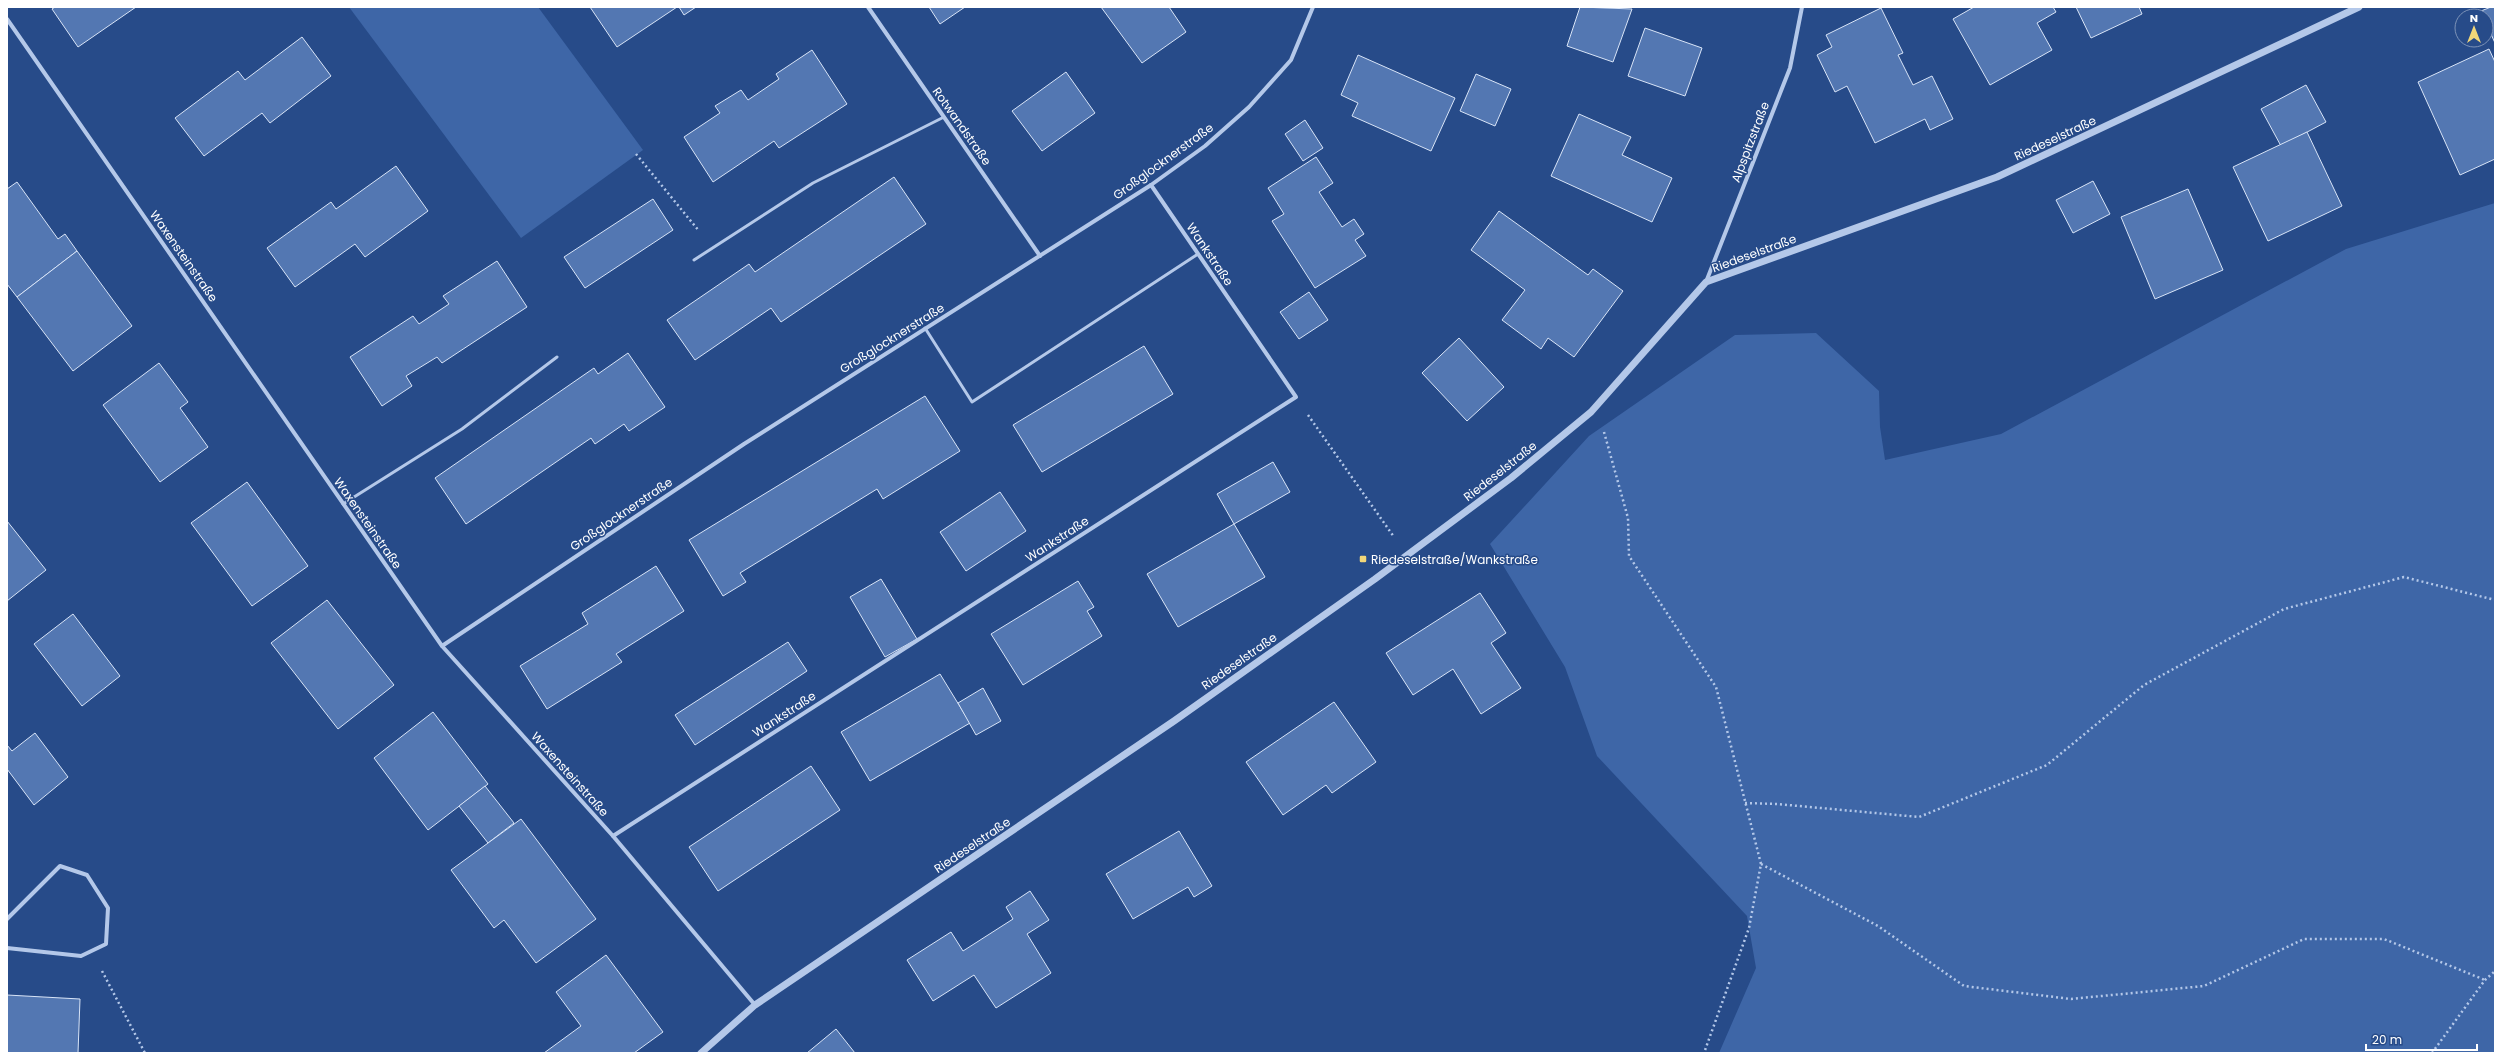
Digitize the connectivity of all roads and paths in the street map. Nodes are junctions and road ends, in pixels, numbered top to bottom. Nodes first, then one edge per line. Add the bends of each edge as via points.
1 (868, 7) edge
2 (1313, 7) edge
3 (1802, 7) edge
4 (2359, 7) edge
5 (7, 19) edge
6 (944, 117) junction
7 (636, 154) dead end
8 (1151, 185) junction
9 (713, 248) junction
10 (1198, 254) junction
11 (1040, 256) junction
12 (694, 260) dead end
13 (1706, 282) junction
14 (925, 328) junction
15 (557, 357) dead end
16 (1296, 397) junction
17 (1591, 412) junction
18 (344, 504) junction
19 (1407, 555) junction
20 (2495, 600) edge
21 (442, 646) junction
22 (1745, 803) junction
23 (613, 836) junction
24 (1761, 864) junction
25 (7, 919) edge
26 (7, 948) edge
27 (92, 950) junction
28 (2495, 971) edge
29 (2485, 980) junction
30 (755, 1005) junction
31 (145, 1053) edge
32 (701, 1053) edge
33 (1704, 1053) edge
34 (2432, 1053) edge

1 - 6 street, Rotwandstraße
2 - 8 street, Großglocknerstraße via 1291,60 1249,107 1205,146
3 - 13 street, Alpspitzstraße via 1790,68
4 - 13 street, Riedeselstraße via 1997,177
5 - 18 street, Waxensteinstraße
6 - 9 lane via 813,184
6 - 11 street, Rotwandstraße
7 - 9 path
8 - 10 street, Wankstraße
8 - 11 street, Großglocknerstraße
9 - 12 lane
10 - 14 lane via 972,402
10 - 16 street, Wankstraße
11 - 14 street, Großglocknerstraße
13 - 17 street, Riedeselstraße
14 - 21 street, Großglocknerstraße via 744,444
15 - 18 lane via 462,430
16 - 19 path
16 - 23 street, Wankstraße
17 - 19 street, Riedeselstraße via 1511,478
17 - 22 path via 1603,426 1628,518 1629,556 1716,687
18 - 21 street, Waxensteinstraße
19 - 30 street, Riedeselstraße via 1167,725
20 - 22 path via 2404,577 2284,609 2144,685 2047,765 1919,817
21 - 23 street, Waxensteinstraße
22 - 24 path
23 - 30 street, Waxensteinstraße
24 - 29 path via 1878,926 1964,986 2071,999 2204,986 2304,939 2384,939
24 - 33 path via 1749,928
25 - 27 street via 60,866 86,875 108,908 106,944
26 - 27 street via 81,956
27 - 31 path
28 - 29 path
29 - 34 path
30 - 32 street, Riedeselstraße

